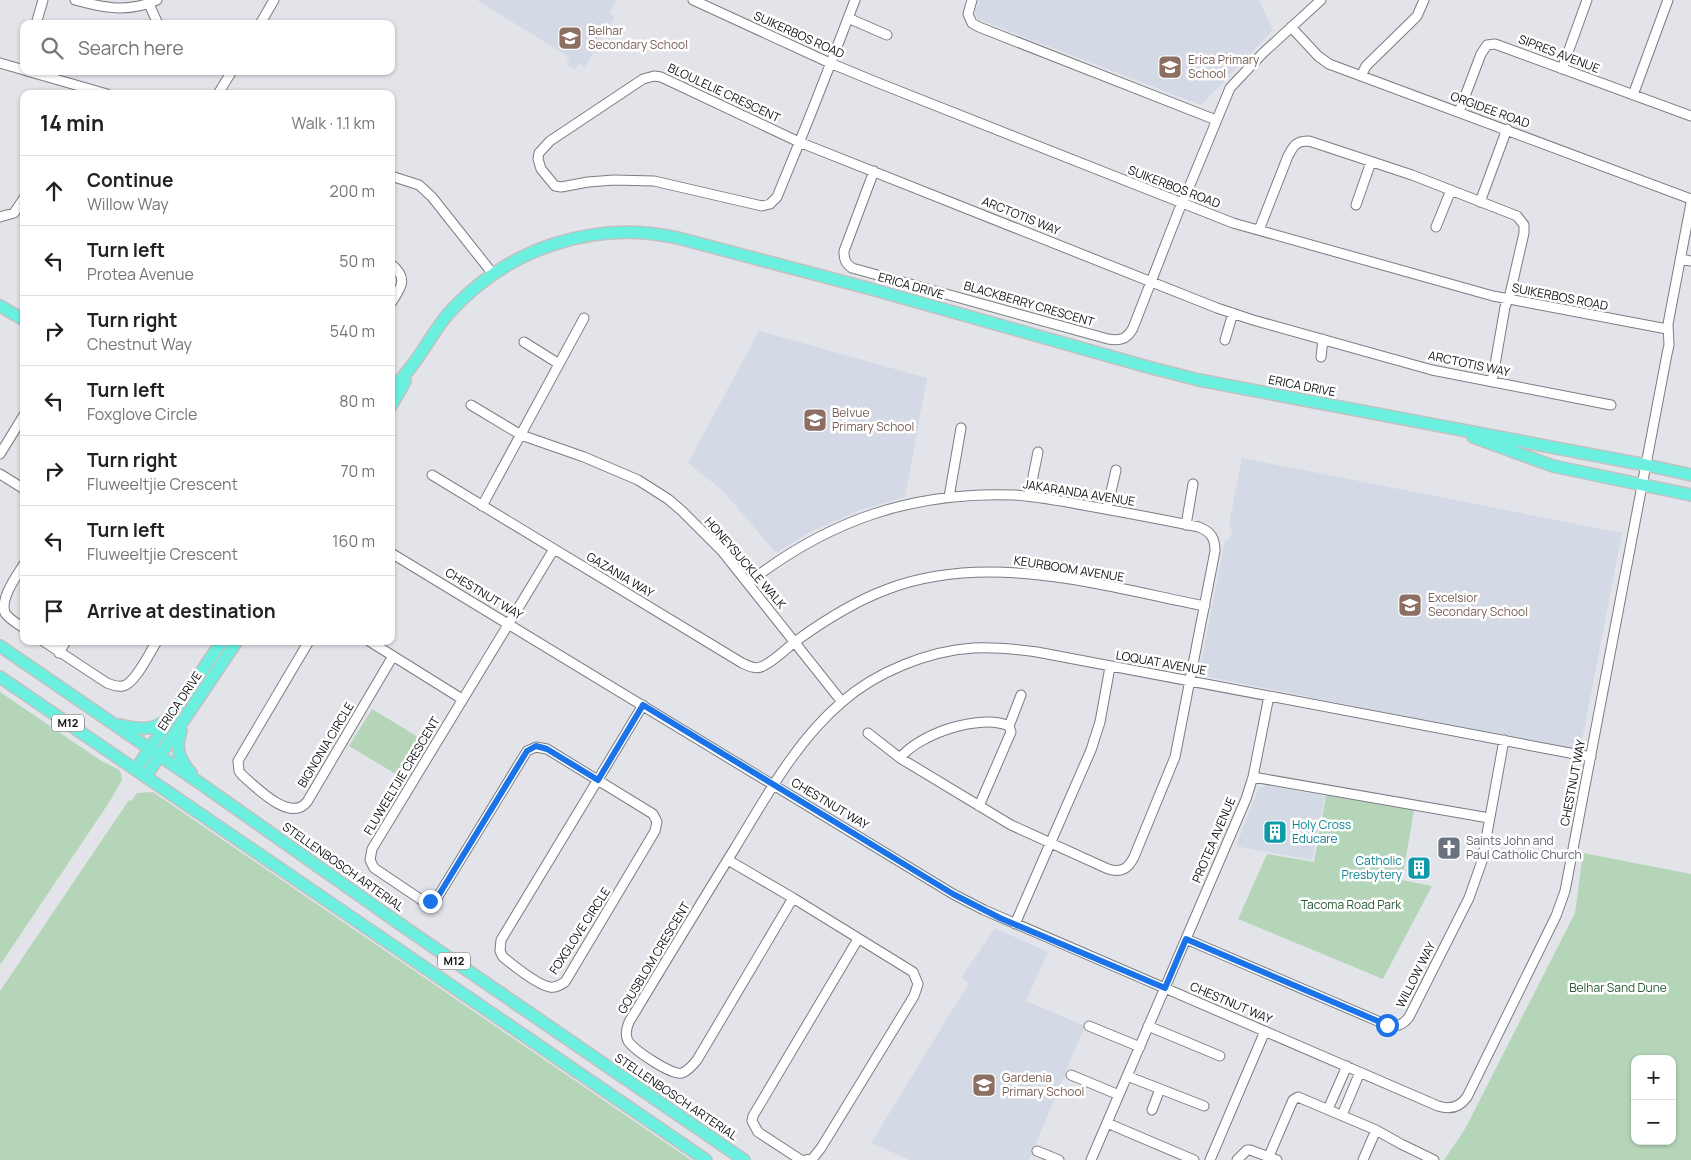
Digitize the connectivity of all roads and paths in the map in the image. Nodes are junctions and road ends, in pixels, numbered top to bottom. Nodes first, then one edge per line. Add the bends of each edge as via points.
1 (43, 0) edge
2 (75, 0) edge
3 (274, 0) edge
4 (693, 0) edge
5 (855, 0) edge
6 (972, 0) edge
7 (1320, 0) edge
8 (1424, 0) edge
9 (1587, 0) edge
10 (1668, 0) edge
11 (153, 2) edge
12 (848, 18) junction
13 (37, 20) edge
14 (157, 20) edge
15 (262, 20) edge
16 (1291, 27) junction
17 (887, 35) dead end
18 (0, 63) edge
19 (830, 64) junction
20 (20, 68) edge
21 (1562, 69) junction
22 (40, 75) edge
23 (230, 75) edge
24 (1361, 76) junction
25 (81, 90) edge
26 (220, 90) edge
27 (1633, 96) junction
28 (1459, 112) junction
29 (1691, 116) edge
30 (1216, 120) junction
31 (1507, 129) junction
32 (800, 142) junction
33 (1371, 162) junction
34 (874, 171) junction
35 (395, 177) edge
36 (1451, 190) junction
37 (1691, 198) edge
38 (1480, 202) junction
39 (1691, 203) edge
40 (20, 204) edge
41 (1182, 204) junction
42 (1356, 205) dead end
43 (0, 217) edge
44 (1436, 227) dead end
45 (1259, 230) junction
46 (1681, 259) junction
47 (1691, 261) edge
48 (395, 267) edge
49 (493, 274) junction
50 (1151, 281) junction
51 (395, 297) edge
52 (1508, 300) junction
53 (0, 306) edge
54 (1233, 313) junction
55 (20, 318) edge
56 (584, 318) dead end
57 (1668, 329) junction
58 (1323, 339) junction
59 (1225, 340) dead end
60 (524, 342) dead end
61 (1321, 357) dead end
62 (559, 364) junction
63 (411, 368) junction
64 (1492, 382) junction
65 (395, 386) edge
66 (395, 398) edge
67 (471, 405) dead end
68 (1611, 405) dead end
69 (20, 422) edge
70 (961, 428) dead end
71 (1450, 428) junction
72 (521, 435) junction
73 (1038, 452) dead end
74 (0, 454) edge
75 (1646, 465) junction
76 (1116, 470) dead end
77 (0, 474) edge
78 (432, 475) dead end
79 (1691, 475) edge
80 (1193, 484) dead end
81 (1642, 484) junction
82 (20, 486) edge
83 (1691, 495) edge
84 (1028, 496) junction
85 (949, 497) junction
86 (482, 506) junction
87 (1108, 509) junction
88 (1186, 524) junction
89 (554, 549) junction
90 (395, 555) edge
91 (20, 571) edge
92 (748, 583) junction
93 (1205, 606) junction
94 (508, 623) junction
95 (20, 625) edge
96 (795, 642) junction
97 (48, 645) edge
98 (64, 645) edge
99 (154, 645) edge
100 (219, 645) edge
101 (234, 645) edge
102 (307, 645) edge
103 (375, 645) edge
104 (0, 646) edge
105 (59, 653) junction
106 (393, 656) junction
107 (1110, 667) junction
108 (0, 677) edge
109 (1190, 681) junction
110 (1021, 695) dead end
111 (1268, 696) junction
112 (462, 699) junction
113 (842, 702) junction
114 (643, 705) junction
115 (175, 713) junction
116 (188, 715) junction
117 (111, 722) junction
118 (1009, 726) junction
119 (868, 733) dead end
120 (1504, 740) junction
121 (150, 749) junction
122 (160, 756) junction
123 (1591, 757) junction
124 (900, 758) junction
125 (141, 773) junction
126 (1253, 777) junction
127 (598, 780) junction
128 (774, 785) junction
129 (204, 786) junction
130 (979, 806) junction
131 (1489, 818) junction
132 (1051, 844) junction
133 (728, 860) junction
134 (793, 898) junction
135 (1015, 924) junction
136 (858, 939) junction
137 (1186, 939) junction
138 (1165, 988) junction
139 (1089, 1026) dead end
140 (1148, 1026) junction
141 (1265, 1031) junction
142 (1140, 1047) junction
143 (1220, 1056) dead end
144 (1346, 1066) junction
145 (1360, 1072) junction
146 (1072, 1075) dead end
147 (1127, 1076) junction
148 (1160, 1089) junction
149 (1119, 1095) junction
150 (1204, 1106) dead end
151 (1328, 1109) junction
152 (1152, 1110) dead end
153 (1342, 1115) junction
154 (1107, 1123) junction
155 (1376, 1130) junction
156 (1037, 1150) dead end
157 (1421, 1157) edge
158 (1273, 1158) edge
159 (706, 1160) edge
160 (744, 1160) edge
161 (801, 1160) edge
162 (807, 1160) edge
163 (1059, 1160) edge
164 (1091, 1160) edge
165 (1194, 1160) edge
166 (1210, 1160) edge
167 (1237, 1160) edge
168 (1364, 1160) edge
169 (1434, 1160) edge

1 - 13 street
2 - 11 street via 116,9
3 - 15 street
4 - 19 street, SUIKERBOS ROAD
5 - 12 street, BLOULELIE CRESCENT
6 - 30 street via 968,14 972,23 979,27
7 - 16 street, BLACKBERRY CRESCENT
8 - 24 street via 1417,16 1366,66
9 - 21 street
10 - 27 street
11 - 14 street
12 - 17 street
12 - 19 street, BLOULELIE CRESCENT
16 - 24 street, ORGIDEE ROAD via 1323,61
16 - 30 street, BLACKBERRY CRESCENT via 1230,88
18 - 20 street
19 - 32 street, BLOULELIE CRESCENT
19 - 41 street, SUIKERBOS ROAD
21 - 27 street, SIPRES AVENUE
21 - 28 street, SIPRES AVENUE via 1495,44 1487,45
22 - 25 street
23 - 26 street
24 - 28 street, ORGIDEE ROAD
27 - 29 street, SIPRES AVENUE
28 - 31 street, ORGIDEE ROAD
30 - 41 street, BLACKBERRY CRESCENT
31 - 37 street, ORGIDEE ROAD
31 - 38 street
32 - 32 street, BLOULELIE CRESCENT via 777,198 762,206 654,180 555,186 538,159 539,153 550,142 643,79 654,76
32 - 34 street, ARCTOTIS WAY
33 - 36 street
33 - 42 street
33 - 45 street via 1309,141 1294,144
34 - 50 street, ARCTOTIS WAY
34 - 50 street, BLACKBERRY CRESCENT via 844,251 844,260 852,268 1117,341 1128,335
35 - 49 street via 419,185 432,197
36 - 38 street
36 - 44 street
38 - 52 street via 1517,216 1524,225
39 - 46 street, CHESTNUT WAY
40 - 43 street via 14,214
41 - 45 street, SUIKERBOS ROAD
41 - 50 street, BLACKBERRY CRESCENT
45 - 52 street, SUIKERBOS ROAD
46 - 47 street
46 - 57 street, CHESTNUT WAY
48 - 51 street via 399,270 402,286
49 - 63 main road, ERICA DRIVE via 447,316
49 - 71 main road, ERICA DRIVE via 536,250 581,236 626,231 666,235 1148,367 1239,388
50 - 54 street, ARCTOTIS WAY
52 - 57 street, SUIKERBOS ROAD
52 - 64 street
53 - 55 main road
54 - 58 street, ARCTOTIS WAY
54 - 59 street
56 - 62 street
57 - 75 street, CHESTNUT WAY via 1669,345
58 - 61 street
58 - 64 street, ARCTOTIS WAY via 1432,370
60 - 62 street
62 - 72 street
63 - 65 main road, ERICA DRIVE
63 - 66 main road, ERICA DRIVE
64 - 68 street, ARCTOTIS WAY
67 - 72 street, HONEYSUCKLE WALK
69 - 74 street
70 - 85 street
71 - 75 main road, ERICA DRIVE
71 - 81 main road, ERICA DRIVE via 1553,466
72 - 86 street
72 - 92 street, HONEYSUCKLE WALK via 615,469 660,494 704,532
73 - 84 street
75 - 79 main road, ERICA DRIVE
75 - 81 street, CHESTNUT WAY
76 - 87 street
77 - 82 street
78 - 86 street, GAZANIA WAY
80 - 88 street
81 - 83 main road, ERICA DRIVE
81 - 123 street, CHESTNUT WAY
84 - 85 street, JAKARANDA AVENUE
84 - 87 street, JAKARANDA AVENUE
85 - 92 street, JAKARANDA AVENUE via 903,505 862,517 792,552
86 - 89 street, GAZANIA WAY
87 - 88 street, JAKARANDA AVENUE
88 - 93 street, JAKARANDA AVENUE via 1204,529 1215,541
89 - 94 street, FLUWEELTJIE CRESCENT
89 - 96 street, GAZANIA WAY via 748,666 763,666
90 - 94 street, CHESTNUT WAY
91 - 95 street via 2,603 6,614
92 - 96 street, HONEYSUCKLE WALK
93 - 96 street, KEURBOOM AVENUE via 1021,572 963,572 911,581 865,598
93 - 109 street
94 - 112 street, FLUWEELTJIE CRESCENT
94 - 114 street, CHESTNUT WAY
96 - 113 street, HONEYSUCKLE WALK
97 - 105 street
98 - 105 street
99 - 105 street via 132,681 123,686 107,683
100 - 115 main road, ERICA DRIVE
101 - 116 main road, ERICA DRIVE
102 - 106 street, BIGNONIA CIRCLE via 238,761 242,775 289,809 297,809 307,802
103 - 106 street
104 - 117 main road, STELLENBOSCH ARTERIAL / M12
106 - 112 street
107 - 109 street, LOQUAT AVENUE
107 - 113 street, LOQUAT AVENUE via 1037,652 970,648 907,663 879,676
107 - 132 street via 1096,737
108 - 125 main road, M12
109 - 111 street, LOQUAT AVENUE
109 - 132 street via 1174,762 1128,866 1124,870 1113,870
110 - 118 street
111 - 120 street, LOQUAT AVENUE
111 - 126 street, PROTEA AVENUE
112 - 127 street, FLUWEELTJIE CRESCENT via 370,855 374,868 416,898 422,901 437,898 527,751 536,746 547,749
113 - 128 street, LOQUAT AVENUE via 808,738
114 - 127 street, FOXGLOVE CIRCLE
114 - 128 street, CHESTNUT WAY
115 - 117 main road via 152,728
115 - 121 main road, ERICA DRIVE
116 - 122 main road, ERICA DRIVE
116 - 129 main road via 179,737 179,753 183,763
117 - 121 main road, STELLENBOSCH ARTERIAL / M12
118 - 124 street via 1001,723 975,724 946,730 916,743
118 - 130 street via 1010,732
119 - 124 street
120 - 123 street, LOQUAT AVENUE
120 - 131 street, WILLOW WAY
121 - 122 main road, STELLENBOSCH ARTERIAL / M12
121 - 125 main road, ERICA DRIVE
122 - 125 main road, ERICA DRIVE
122 - 129 main road, STELLENBOSCH ARTERIAL / M12
123 - 145 street, CHESTNUT WAY via 1562,902 1465,1100 1455,1107 1442,1107
124 - 130 street
125 - 159 main road, M12
126 - 131 street
126 - 137 street, PROTEA AVENUE
127 - 127 street, FOXGLOVE CIRCLE via 652,814 657,822 656,832 565,982 549,987 503,957 501,940
128 - 133 street, GOUSBLOM CRESCENT
128 - 135 street, CHESTNUT WAY via 953,894
129 - 160 main road, STELLENBOSCH ARTERIAL / M12
130 - 132 street
131 - 137 street, WILLOW WAY via 1482,861 1469,898 1409,1017 1399,1025 1387,1025
132 - 135 street
133 - 134 street
133 - 134 street, GOUSBLOM CRESCENT via 626,1028 631,1044 669,1071 682,1073 697,1060
134 - 136 street
135 - 138 street, CHESTNUT WAY
136 - 161 street via 753,1116 758,1132
136 - 162 street via 913,972 918,984 821,1148
137 - 138 street, PROTEA AVENUE
138 - 140 street, PROTEA AVENUE
138 - 141 street, CHESTNUT WAY
139 - 142 street
140 - 142 street, PROTEA AVENUE
140 - 143 street
141 - 144 street, CHESTNUT WAY
141 - 166 street
142 - 147 street, PROTEA AVENUE
144 - 145 street, CHESTNUT WAY
144 - 151 street
145 - 153 street
146 - 149 street
147 - 148 street
147 - 149 street, PROTEA AVENUE
148 - 150 street
148 - 152 street
149 - 154 street, PROTEA AVENUE
151 - 153 street
151 - 158 street via 1296,1098
153 - 155 street
154 - 164 street, PROTEA AVENUE
154 - 165 street
155 - 157 street
155 - 168 street
156 - 163 street
157 - 169 street
158 - 167 street via 1247,1150

